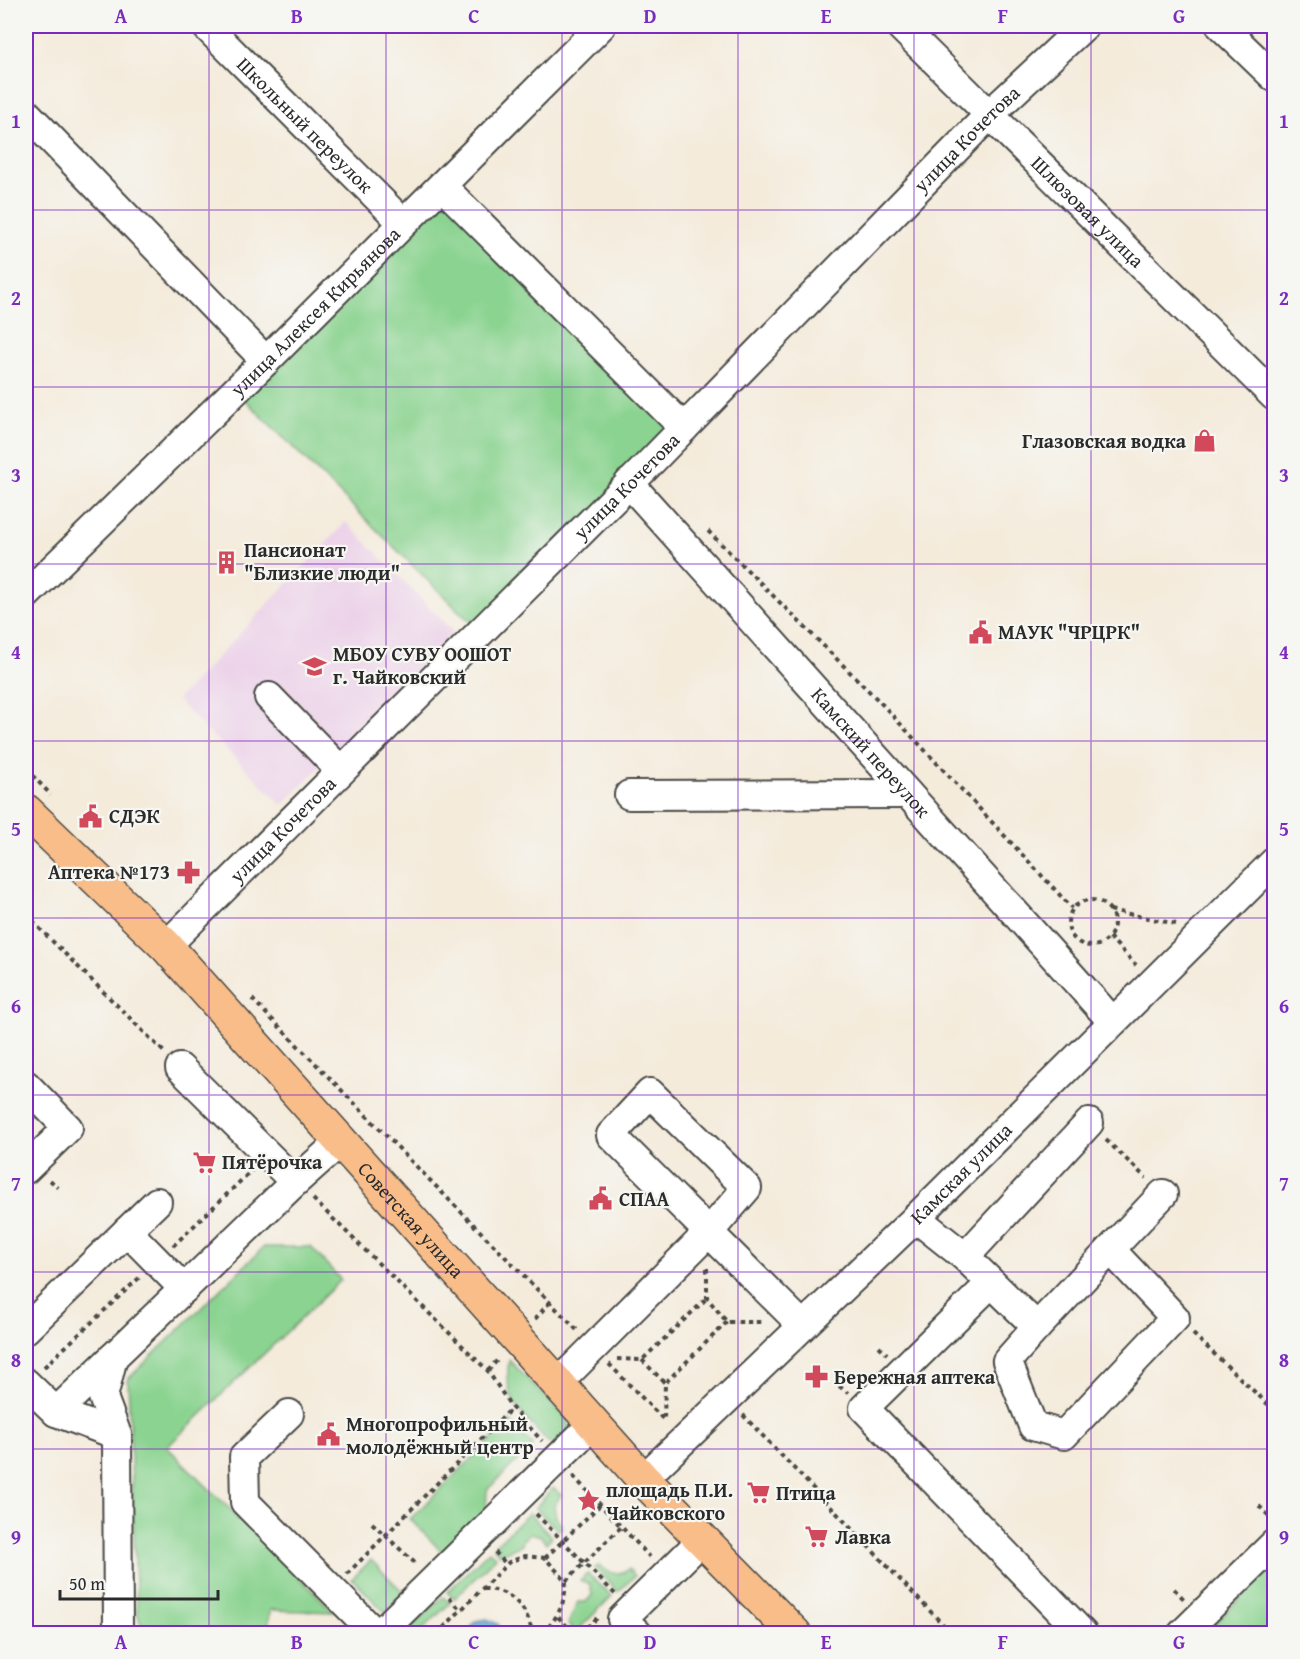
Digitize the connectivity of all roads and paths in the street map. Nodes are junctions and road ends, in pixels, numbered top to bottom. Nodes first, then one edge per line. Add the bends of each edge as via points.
1 (206, 26) edge
2 (601, 26) edge
3 (900, 26) edge
4 (1084, 26) edge
5 (1221, 26) edge
6 (1275, 77) edge
7 (26, 113) edge
8 (991, 113) junction
9 (453, 197) dead end
10 (403, 224) junction
11 (266, 361) junction
12 (1275, 396) edge
13 (684, 428) junction
14 (629, 483) junction
15 (703, 526) dead end
16 (26, 595) edge
17 (269, 697) dead end
18 (26, 769) edge
19 (341, 771) junction
20 (908, 794) junction
21 (629, 795) dead end
22 (59, 803) dead end
23 (26, 811) edge
24 (1275, 862) edge
25 (1072, 908) junction
26 (1110, 909) junction
27 (26, 915) edge
28 (1179, 925) dead end
29 (1109, 937) junction
30 (166, 946) junction
31 (1136, 965) dead end
32 (248, 994) dead end
33 (1112, 1021) junction
34 (180, 1068) joint
35 (26, 1085) edge
36 (1089, 1123) joint
37 (340, 1141) junction
38 (26, 1169) edge
39 (295, 1182) junction
40 (1163, 1194) joint
41 (157, 1202) dead end
42 (916, 1218) junction
43 (127, 1231) junction
44 (708, 1233) junction
45 (1111, 1250) junction
46 (965, 1257) junction
47 (991, 1282) junction
48 (184, 1289) junction
49 (707, 1298) junction
50 (1175, 1317) junction
51 (727, 1322) junction
52 (767, 1322) dead end
53 (802, 1324) junction
54 (1036, 1327) junction
55 (26, 1329) edge
56 (593, 1347) junction
57 (113, 1357) junction
58 (642, 1360) junction
59 (26, 1383) edge
60 (665, 1383) junction
61 (556, 1384) junction
62 (512, 1408) junction
63 (1275, 1410) edge
64 (739, 1411) dead end
65 (56, 1413) junction
66 (289, 1414) dead end
67 (593, 1424) junction
68 (117, 1435) junction
69 (558, 1459) junction
70 (643, 1479) junction
71 (521, 1498) junction
72 (600, 1505) junction
73 (1259, 1506) dead end
74 (1275, 1521) edge
75 (372, 1522) dead end
76 (621, 1527) junction
77 (385, 1534) junction
78 (703, 1539) junction
79 (561, 1541) junction
80 (1275, 1544) edge
81 (545, 1558) junction
82 (654, 1561) dead end
83 (584, 1563) junction
84 (342, 1579) dead end
85 (566, 1581) junction
86 (438, 1586) junction
87 (482, 1589) junction
88 (461, 1610) junction
89 (557, 1617) junction
90 (624, 1624) edge
91 (438, 1633) edge
92 (118, 1634) edge
93 (378, 1634) edge
94 (532, 1634) edge
95 (542, 1634) edge
96 (574, 1634) edge
97 (795, 1634) edge
98 (952, 1634) edge
99 (1083, 1634) edge
100 (1182, 1634) edge

1 - 10 street, Школьный переулок
2 - 10 street, улица Алексея Кирьянова
3 - 8 street, Шлюзовая улица
4 - 8 street, улица Кочетова
5 - 6 street
7 - 11 street
8 - 12 street, Шлюзовая улица
8 - 13 street, улица Кочетова
9 - 13 street
10 - 11 street, улица Алексея Кирьянова
11 - 16 street, улица Алексея Кирьянова
13 - 14 street, улица Кочетова
14 - 19 street, улица Кочетова
14 - 20 street, Камский переулок
15 - 25 path, Камский переулок via 879,701
17 - 19 street
18 - 22 path
19 - 30 street, улица Кочетова
20 - 21 street
20 - 33 street, Камский переулок
23 - 30 main road, Советская улица
24 - 33 street, Камская улица
25 - 26 path via 1091,899
25 - 29 path via 1066,922 1077,941 1096,946
26 - 28 path
26 - 29 path via 1115,924
27 - 34 path
29 - 31 path
30 - 37 main road, Советская улица
32 - 56 path
33 - 42 street, Камская улица
34 - 39 street
35 - 38 street via 68,1128
36 - 40 path
36 - 46 street
37 - 39 street
37 - 61 main road, Советская улица
39 - 48 street
39 - 62 path via 488,1371
40 - 45 street
41 - 43 street
42 - 46 street
42 - 53 street, Камская улица
43 - 48 street
43 - 55 street
44 - 44 street via 611,1135 650,1093 747,1188
44 - 49 path
44 - 53 street
44 - 56 street
45 - 50 street
45 - 54 street
46 - 47 street
47 - 54 street
47 - 99 street via 864,1408
48 - 57 street
49 - 51 path
49 - 58 path
50 - 54 street via 1064,1435 1033,1426 1007,1361
50 - 63 path
51 - 52 path
51 - 60 path
53 - 70 street, Камская улица
56 - 61 street
57 - 65 street
57 - 68 street via 103,1397
58 - 60 path
58 - 60 path via 604,1358 664,1420
59 - 65 street
61 - 67 main road, Советская улица
62 - 69 path
62 - 77 path
64 - 98 path
65 - 68 street
66 - 93 street via 244,1457 246,1502
67 - 69 street
67 - 70 main road, Советская улица
68 - 92 street
69 - 71 street
69 - 72 path
70 - 78 main road, Советская улица
71 - 79 path
71 - 86 street
72 - 76 path
72 - 79 path
73 - 74 path
75 - 77 path
76 - 82 path
76 - 83 path
77 - 84 path
77 - 86 path
78 - 90 street
78 - 97 main road, Советская улица
79 - 81 path
79 - 83 path
80 - 100 street
81 - 85 path
81 - 87 path via 525,1556 508,1562
83 - 85 path
83 - 90 path
85 - 89 path via 565,1601
86 - 88 path
86 - 93 street
87 - 88 path
87 - 94 path via 499,1591 518,1602 528,1616
88 - 91 path
89 - 95 path
89 - 96 path

